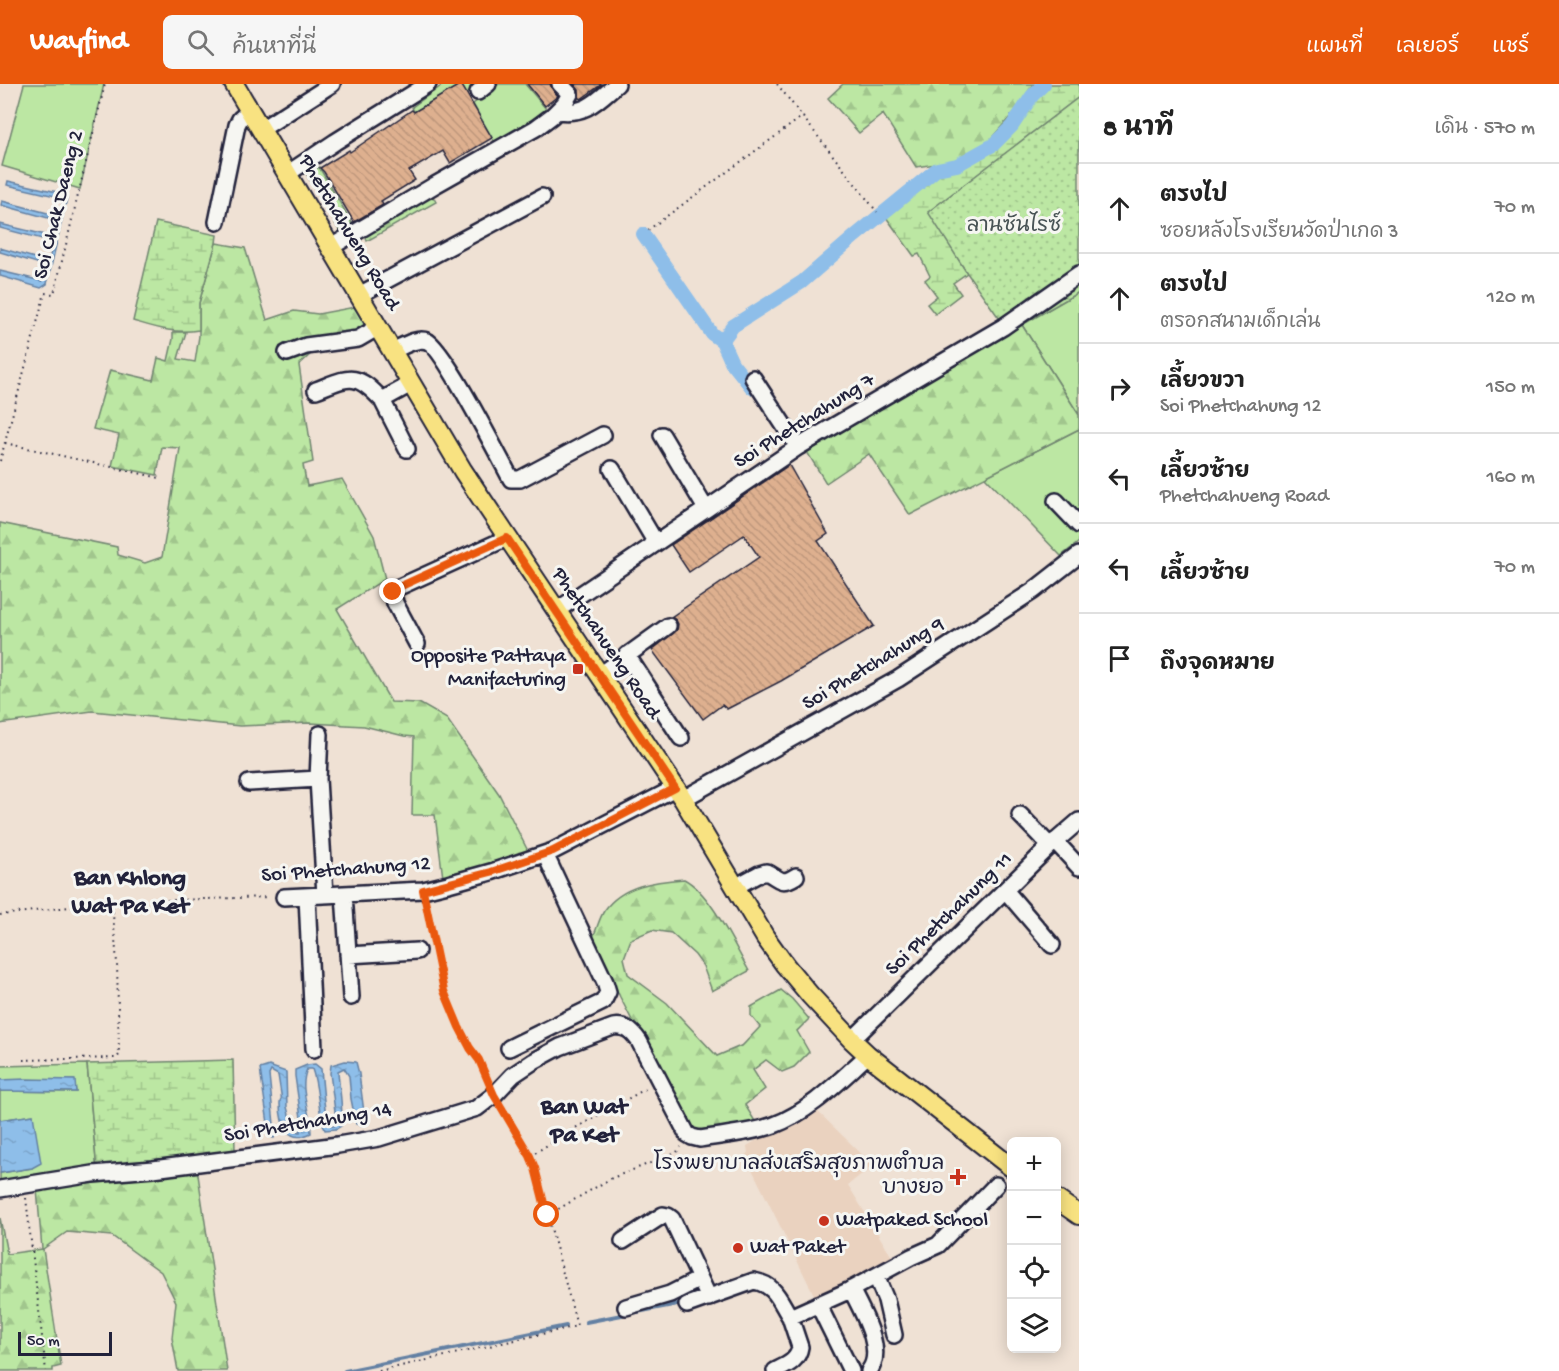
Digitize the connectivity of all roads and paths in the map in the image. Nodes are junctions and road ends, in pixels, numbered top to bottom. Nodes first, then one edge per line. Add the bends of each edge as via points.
1 (105, 84) edge
2 (234, 84) edge
3 (332, 84) edge
4 (429, 84) edge
5 (560, 84) edge
6 (617, 84) edge
7 (777, 84) edge
8 (249, 111) junction
9 (558, 111) junction
10 (803, 116) junction
11 (260, 130) junction
12 (287, 174) junction
13 (542, 197) dead end
14 (877, 212) dead end
15 (217, 222) dead end
16 (648, 230) dead end
17 (331, 247) junction
18 (1079, 274) edge
19 (359, 295) junction
20 (376, 325) junction
21 (392, 351) junction
22 (287, 353) dead end
23 (753, 378) dead end
24 (411, 384) junction
25 (316, 390) dead end
26 (382, 400) junction
27 (603, 435) dead end
28 (662, 435) dead end
29 (5, 442) junction
30 (798, 447) junction
31 (407, 449) dead end
32 (0, 461) edge
33 (612, 469) dead end
34 (160, 478) dead end
35 (1056, 501) dead end
36 (706, 509) junction
37 (1079, 525) edge
38 (507, 538) junction
39 (656, 543) junction
40 (1079, 555) edge
41 (556, 611) junction
42 (669, 627) dead end
43 (417, 644) dead end
44 (627, 655) junction
45 (600, 675) junction
46 (320, 734) dead end
47 (681, 738) dead end
48 (318, 779) junction
49 (249, 783) dead end
50 (679, 793) junction
51 (1020, 815) dead end
52 (1079, 821) edge
53 (1053, 844) junction
54 (545, 854) junction
55 (1079, 867) edge
56 (796, 876) dead end
57 (735, 887) junction
58 (423, 890) junction
59 (1005, 890) junction
60 (344, 894) junction
61 (325, 895) junction
62 (307, 896) junction
63 (284, 897) joint
64 (112, 902) junction
65 (0, 915) edge
66 (1052, 945) dead end
67 (417, 951) dead end
68 (348, 955) junction
69 (351, 998) dead end
70 (852, 1040) junction
71 (509, 1048) dead end
72 (314, 1049) dead end
73 (868, 1055) junction
74 (23, 1060) dead end
75 (659, 1081) junction
76 (494, 1095) junction
77 (692, 1137) junction
78 (530, 1156) junction
79 (1004, 1175) edge
80 (25, 1185) junction
81 (0, 1189) edge
82 (1061, 1202) edge
83 (547, 1215) junction
84 (1079, 1215) edge
85 (623, 1241) dead end
86 (876, 1276) junction
87 (700, 1279) junction
88 (851, 1289) junction
89 (709, 1298) junction
90 (818, 1304) junction
91 (687, 1305) dead end
92 (626, 1307) dead end
93 (790, 1317) junction
94 (894, 1335) dead end
95 (46, 1371) edge
96 (379, 1371) edge
97 (775, 1371) edge
98 (851, 1371) edge
99 (869, 1371) edge

1 - 29 path, Soi Chak Daeng 2 via 54,294 45,293
2 - 8 main road, Phetchahueng Road
3 - 11 street
4 - 12 street
5 - 9 street via 570,94
6 - 9 street via 584,110
7 - 10 path
8 - 11 main road, Phetchahueng Road
8 - 15 street via 237,125
9 - 17 street via 536,128
10 - 14 path
10 - 16 path
11 - 12 main road, Phetchahueng Road
12 - 17 main road, Phetchahueng Road
13 - 19 street
17 - 19 main road, Phetchahueng Road
18 - 30 street, Soi Phetchahung 7 via 1003,327
19 - 20 main road, Phetchahueng Road
20 - 21 main road, Phetchahueng Road
20 - 22 street via 358,339 306,346
21 - 24 main road, Phetchahueng Road
21 - 27 street via 417,340 433,345 460,385 511,479 520,479
23 - 30 street
24 - 26 street
24 - 38 main road, Phetchahueng Road
25 - 26 street via 347,378 357,379
26 - 31 street
28 - 36 street
29 - 32 path, Soi Chak Daeng 2
29 - 34 path
30 - 36 street, Soi Phetchahung 7
33 - 39 street
35 - 37 street
36 - 39 street, Soi Phetchahung 7
38 - 41 main road, Phetchahueng Road
38 - 43 street via 393,592
39 - 41 street, Soi Phetchahung 7
40 - 50 street, Soi Phetchahung 9 via 1033,591 898,679
41 - 45 main road, Phetchahueng Road
42 - 44 street
44 - 45 street
44 - 47 street
45 - 50 main road, Phetchahueng Road
46 - 48 street
48 - 49 street
48 - 61 street
50 - 54 street, Soi Phetchahung 12
50 - 57 main road, Phetchahueng Road
51 - 53 street
52 - 53 street, Soi Phetchahung 11
53 - 55 street
53 - 59 street, Soi Phetchahung 11
54 - 58 street, Soi Phetchahung 12
54 - 71 street via 608,992 603,1002
56 - 57 street via 783,881 766,872
57 - 70 main road, Phetchahueng Road via 785,965
58 - 60 street, Soi Phetchahung 12
58 - 76 path via 444,991
59 - 66 street
59 - 70 street, Soi Phetchahung 11
60 - 61 street, Soi Phetchahung 12
60 - 68 street
61 - 62 street, Soi Phetchahung 12
62 - 63 street, Soi Phetchahung 12
62 - 72 street
63 - 64 path, Soi Phetchahung 12
64 - 65 path, Soi Phetchahung 12
64 - 74 path via 119,1055
67 - 68 street
68 - 69 street
70 - 73 main road, Phetchahueng Road
73 - 77 street via 812,1105 780,1123
73 - 79 main road, Phetchahueng Road
75 - 76 street, Soi Phetchahung 14 via 639,1041 630,1030 620,1026 552,1051 513,1075
75 - 77 street, Soi Phetchahung 14 via 682,1127
75 - 78 path
76 - 78 path
76 - 80 street, Soi Phetchahung 14 via 477,1108 379,1138
77 - 83 path via 676,1153 612,1178
78 - 83 path
79 - 86 street via 938,1245
80 - 81 street, Soi Phetchahung 14
80 - 95 path
82 - 84 main road
83 - 96 path via 577,1326
85 - 87 street via 663,1215 668,1216
86 - 88 street
86 - 94 street
87 - 89 street
87 - 92 street via 670,1294
88 - 90 street
88 - 99 street via 875,1345
89 - 91 street
89 - 93 street via 754,1281 764,1283 772,1288
90 - 93 street
90 - 98 street
93 - 97 street via 800,1352

